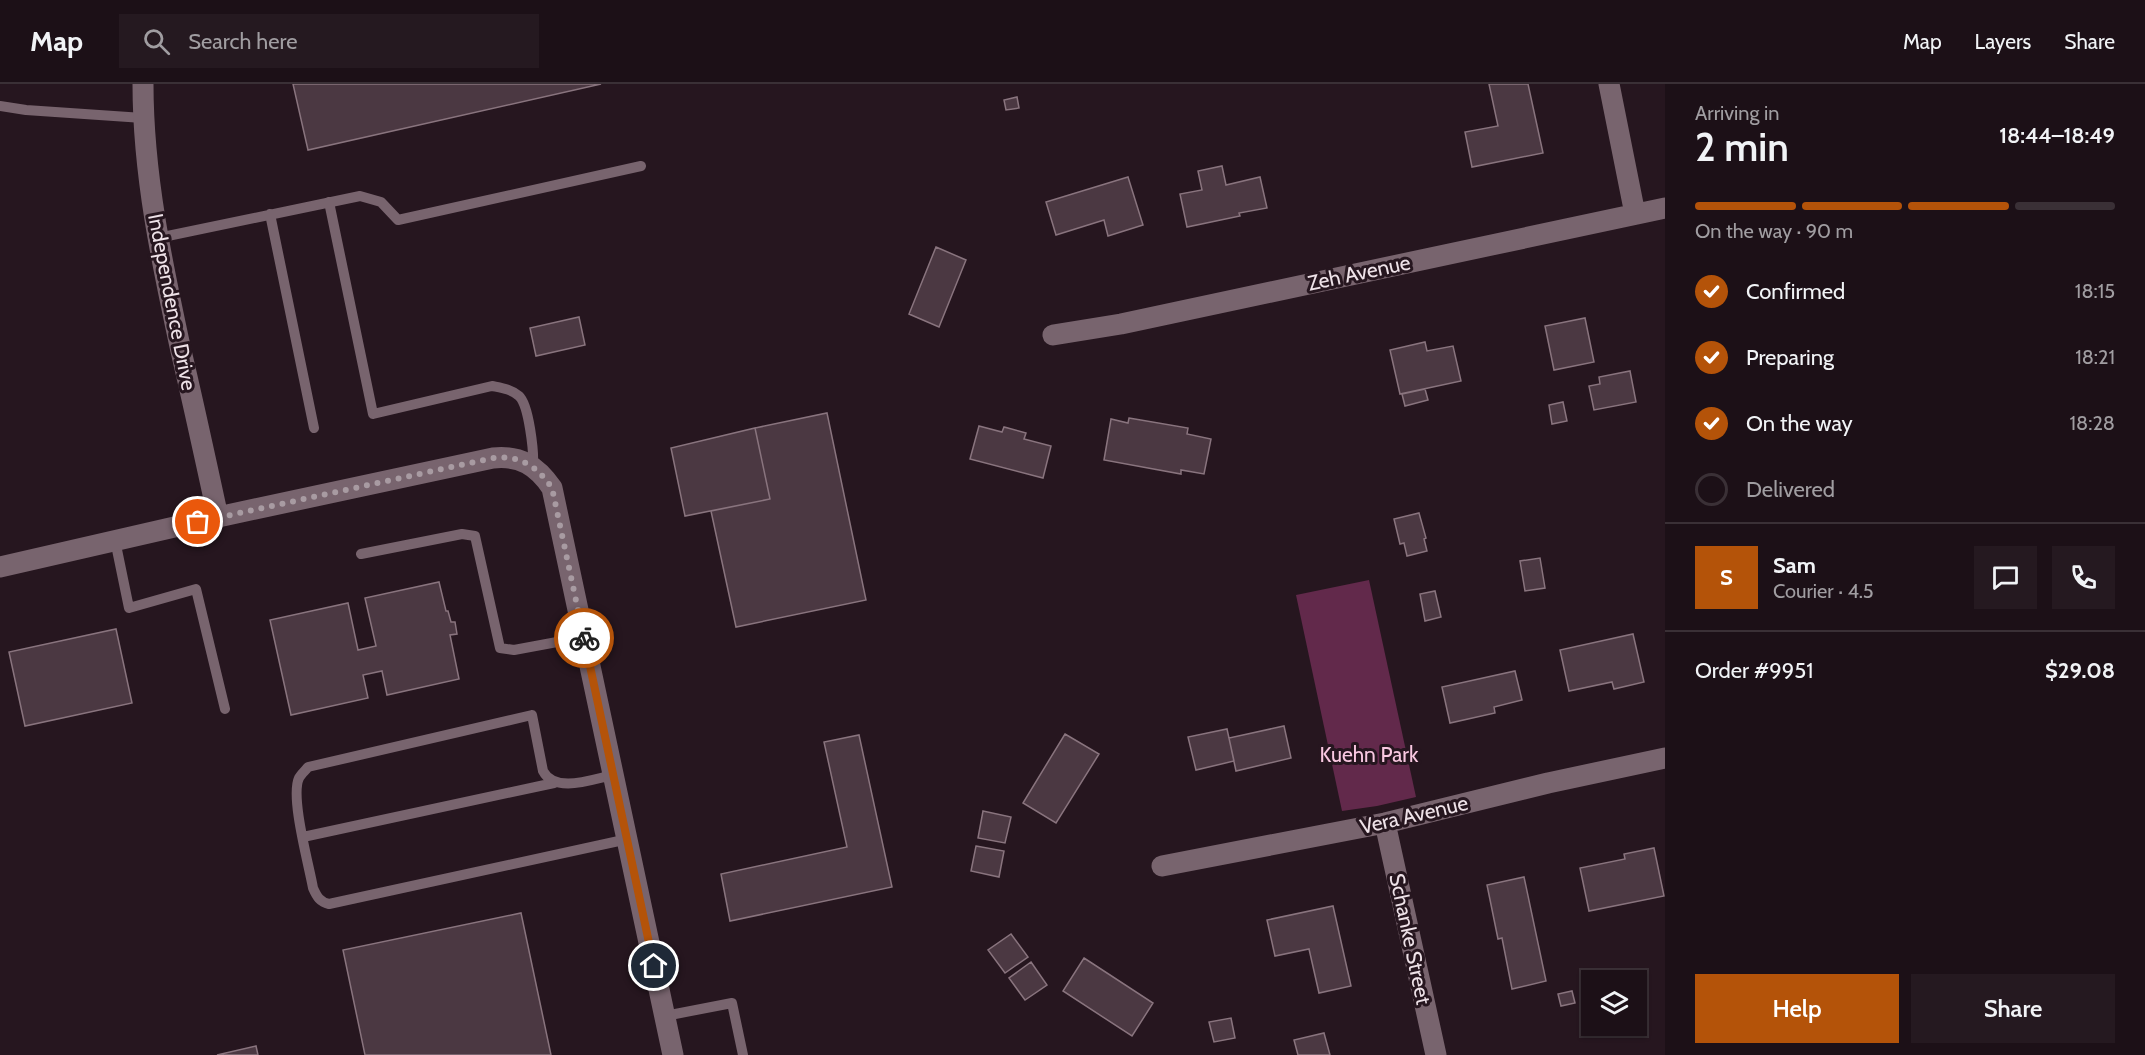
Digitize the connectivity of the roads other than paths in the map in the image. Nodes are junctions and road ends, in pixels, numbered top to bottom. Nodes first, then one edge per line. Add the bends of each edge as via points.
1 (142, 84) edge
2 (1608, 84) edge
3 (0, 106) edge
4 (143, 118) junction
5 (641, 166) dead end
6 (329, 202) junction
7 (1665, 208) edge
8 (270, 214) junction
9 (1635, 214) junction
10 (158, 238) junction
11 (1053, 335) dead end
12 (314, 428) dead end
13 (532, 466) junction
14 (218, 517) junction
15 (115, 540) junction
16 (361, 554) dead end
17 (0, 567) edge
18 (584, 636) junction
19 (225, 709) dead end
20 (1665, 758) edge
21 (614, 775) junction
22 (554, 783) junction
23 (1385, 824) junction
24 (303, 837) junction
25 (627, 839) junction
26 (1162, 866) dead end
27 (665, 1016) junction
28 (674, 1055) edge
29 (743, 1055) edge
30 (1436, 1055) edge

1 - 4 street, Independence Drive
2 - 9 street
3 - 4 lane
4 - 10 street, Independence Drive
5 - 6 lane via 398,220 381,202 360,196
6 - 8 lane
6 - 13 lane via 373,414 492,386 509,390 524,405 534,450
7 - 9 street, Zeh Avenue
8 - 10 lane
8 - 12 lane
9 - 11 street, Zeh Avenue via 1121,324
10 - 14 street, Independence Drive
13 - 14 street via 520,459 493,458
13 - 18 street via 552,488
14 - 15 street
15 - 17 street
15 - 19 lane via 129,608 196,590
16 - 18 lane via 462,534 475,536 500,648 514,651
18 - 21 street
20 - 23 street, Vera Avenue
21 - 22 lane
21 - 25 street
22 - 24 lane
22 - 24 lane via 546,779 543,771 532,715 308,767 299,778 297,792
23 - 26 street, Vera Avenue
23 - 30 street, Schanke Street
24 - 25 lane via 313,888 323,903 330,904
25 - 27 street
27 - 28 street
27 - 29 lane via 732,1003

